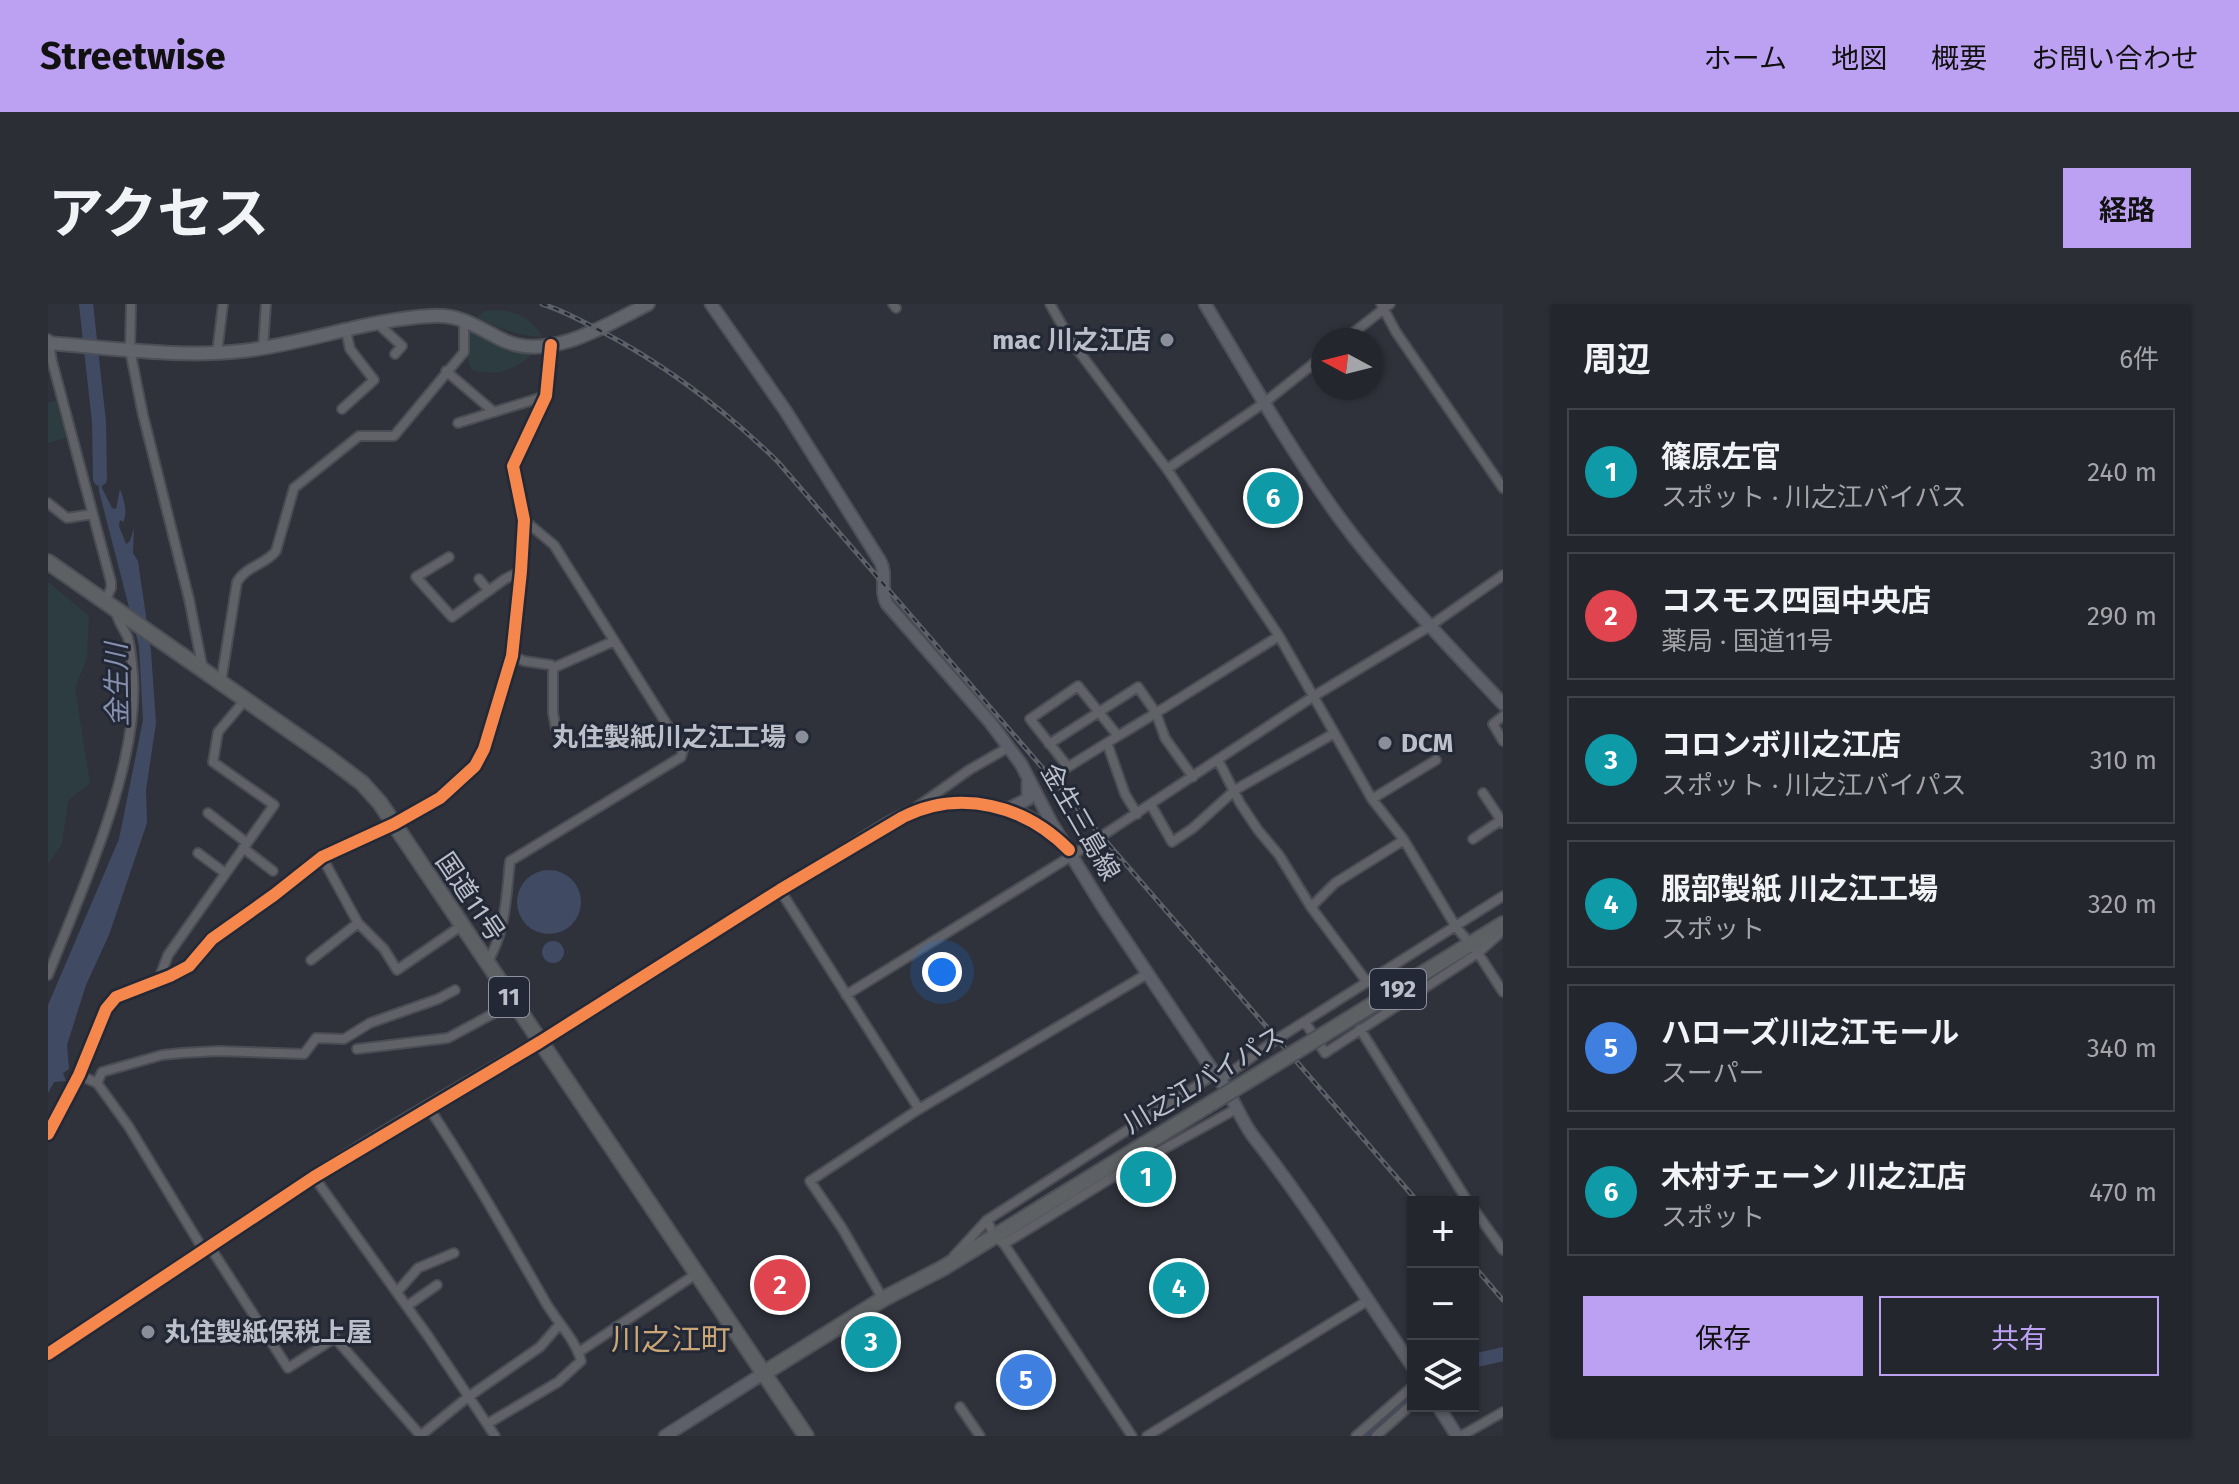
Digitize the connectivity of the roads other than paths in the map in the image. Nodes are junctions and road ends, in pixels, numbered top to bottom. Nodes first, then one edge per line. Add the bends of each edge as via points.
1 (131, 304) edge
2 (223, 304) edge
3 (266, 304) edge
4 (648, 304) edge
5 (711, 304) edge
6 (1050, 304) edge
7 (1205, 304) edge
8 (1385, 305) edge
9 (464, 319) junction
10 (376, 322) junction
11 (1358, 328) edge
12 (346, 330) junction
13 (48, 341) edge
14 (551, 345) junction
15 (263, 348) junction
16 (130, 350) junction
17 (217, 353) junction
18 (395, 354) dead end
19 (1311, 366) edge
20 (446, 371) junction
21 (546, 396) junction
22 (1264, 403) junction
23 (342, 409) dead end
24 (494, 412) junction
25 (458, 423) dead end
26 (1167, 469) junction
27 (1503, 487) edge
28 (48, 503) edge
29 (93, 514) junction
30 (524, 520) junction
31 (449, 557) dead end
32 (48, 562) edge
33 (521, 571) junction
34 (1503, 575) edge
35 (479, 579) dead end
36 (489, 591) junction
37 (110, 606) junction
38 (1430, 626) junction
39 (1279, 636) junction
40 (614, 641) junction
41 (512, 656) junction
42 (553, 668) junction
43 (203, 670) junction
44 (221, 682) junction
45 (1314, 696) junction
46 (245, 700) junction
47 (1503, 704) edge
48 (1099, 712) junction
49 (1156, 713) junction
50 (1503, 716) edge
51 (556, 729) dead end
52 (1333, 734) junction
53 (1118, 736) junction
54 (1503, 741) edge
55 (1107, 743) junction
56 (1049, 744) junction
57 (1009, 747) junction
58 (1218, 760) junction
59 (1436, 760) dead end
60 (1027, 777) junction
61 (1193, 777) junction
62 (1235, 790) junction
63 (1483, 793) dead end
64 (1372, 799) junction
65 (1038, 800) junction
66 (1151, 805) junction
67 (1008, 809) junction
68 (208, 813) dead end
69 (1137, 814) junction
70 (1024, 816) junction
71 (903, 817) junction
72 (1502, 822) edge
73 (394, 824) junction
74 (1473, 839) dead end
75 (1404, 840) junction
76 (245, 845) junction
77 (198, 853) dead end
78 (1071, 853) junction
79 (322, 857) junction
80 (273, 871) dead end
81 (225, 873) junction
82 (780, 890) junction
83 (1503, 896) edge
84 (1311, 907) junction
85 (358, 923) junction
86 (1503, 925) edge
87 (461, 926) junction
88 (1456, 927) junction
89 (1475, 948) junction
90 (311, 960) dead end
91 (486, 964) junction
92 (1147, 974) junction
93 (48, 975) edge
94 (159, 979) junction
95 (1367, 982) junction
96 (455, 990) dead end
97 (1503, 992) edge
98 (846, 995) junction
99 (513, 1003) junction
100 (1305, 1022) junction
101 (1360, 1029) junction
102 (540, 1042) junction
103 (357, 1049) dead end
104 (79, 1075) junction
105 (1217, 1077) junction
106 (97, 1083) junction
107 (429, 1108) junction
108 (919, 1109) junction
109 (1236, 1109) junction
110 (48, 1134) edge
111 (314, 1177) junction
112 (1464, 1196) edge
113 (1479, 1216) edge
114 (987, 1220) junction
115 (999, 1240) junction
116 (207, 1249) junction
117 (1503, 1250) edge
118 (454, 1253) dead end
119 (943, 1268) junction
120 (696, 1274) junction
121 (437, 1285) dead end
122 (397, 1292) junction
123 (883, 1299) junction
124 (1367, 1301) junction
125 (407, 1306) junction
126 (559, 1325) junction
127 (579, 1352) junction
128 (48, 1354) edge
129 (1407, 1358) edge
130 (764, 1373) junction
131 (1407, 1391) edge
132 (468, 1397) junction
133 (960, 1407) dead end
134 (1407, 1408) edge
135 (1442, 1412) edge
136 (1503, 1412) edge
137 (487, 1424) junction
138 (1455, 1435) edge
139 (421, 1436) edge
140 (495, 1436) edge
141 (665, 1436) edge
142 (806, 1436) edge
143 (980, 1436) edge
144 (1132, 1436) edge
145 (1147, 1436) edge
146 (1356, 1436) edge
147 (1376, 1436) edge

1 - 16 street
2 - 17 street
3 - 15 street
4 - 14 main road
5 - 57 street, 金生三島線 via 880,561 887,604
6 - 26 street via 1071,341
7 - 22 street
8 - 11 street
8 - 27 street via 1396,332
9 - 10 main road
9 - 14 main road via 513,344
9 - 20 street via 464,352
10 - 12 main road
10 - 18 street via 402,346
12 - 15 main road
12 - 23 street via 350,349 374,380
13 - 16 main road
13 - 29 street
14 - 21 street
15 - 17 main road
16 - 17 main road
16 - 43 street
19 - 22 street
20 - 24 street
20 - 44 street via 394,436 359,436 294,488 276,551 237,582
21 - 24 street
21 - 30 street via 513,466
22 - 26 street
22 - 38 street via 1340,519
24 - 25 street
26 - 39 street
28 - 29 street via 67,518
29 - 37 street via 111,582
30 - 33 street
30 - 40 street via 554,545
31 - 36 street via 416,577 452,617
32 - 37 highway, 国道11号 / 11
33 - 36 street
33 - 41 street
34 - 38 street
35 - 36 street
37 - 43 highway, 国道11号 / 11
37 - 93 street via 128,640 131,723 115,797
38 - 45 street
38 - 47 street
39 - 45 street
39 - 49 street
40 - 42 street
40 - 91 street via 683,750 681,757 510,861 503,929
41 - 42 street
41 - 73 street via 475,766 440,798
42 - 51 street
43 - 44 highway, 国道11号 / 11
44 - 46 highway, 国道11号 / 11
45 - 52 street
45 - 58 street
46 - 73 highway, 国道11号 / 11 via 362,783
46 - 76 street via 218,732 213,762 274,805
48 - 49 street via 1138,687
48 - 53 street
48 - 56 street
48 - 56 street via 1078,686 1030,719
49 - 53 street
49 - 61 street via 1165,738
50 - 54 street via 1493,724
52 - 62 street
52 - 64 street
53 - 55 street
55 - 56 street via 1068,767
55 - 69 street
57 - 60 street, 金生三島線
57 - 71 street
58 - 61 street
58 - 62 street
59 - 64 street
60 - 65 street, 金生三島線
60 - 67 street via 1028,799
61 - 66 street
62 - 66 street via 1172,842
62 - 84 street
63 - 72 street
64 - 75 street
65 - 70 street via 1036,809
65 - 78 street, 金生三島線
66 - 69 street
67 - 70 street
67 - 71 street via 966,803 931,806
68 - 76 street
69 - 78 street
70 - 78 street via 1053,833
71 - 82 street
72 - 74 street
73 - 79 street
73 - 87 highway, 国道11号 / 11
75 - 84 street via 1335,883
75 - 88 street
76 - 80 street
76 - 81 street
77 - 81 street
78 - 92 street, 金生三島線
78 - 98 street
79 - 85 street
79 - 94 street via 212,939 189,966
81 - 94 street via 168,955
82 - 98 street
82 - 102 street
83 - 88 street
84 - 95 street
85 - 87 street via 397,970
85 - 90 street
86 - 89 highway, 川之江バイパス / 192
87 - 91 highway, 国道11号 / 11
88 - 89 street
88 - 95 street
89 - 97 street
89 - 101 street
89 - 115 highway, 川之江バイパス / 192, bridge via 1215,1101
91 - 99 highway, 国道11号 / 11
92 - 105 street, 金生三島線
92 - 108 street
94 - 104 street via 116,997
95 - 100 street
96 - 106 street via 370,1023 344,1039 316,1038 304,1054 162,1055 102,1072
98 - 108 street
99 - 102 highway, 国道11号 / 11
99 - 103 street via 448,1038
100 - 101 street via 1325,1053
100 - 105 street
101 - 112 street
102 - 107 street
102 - 120 highway, 国道11号 / 11
104 - 106 street
104 - 110 street
105 - 109 street, 金生三島線
105 - 114 street
106 - 116 street
107 - 111 street
107 - 126 street
108 - 123 street via 810,1181
109 - 115 street
109 - 124 street, 金生三島線
111 - 116 street
111 - 122 street
113 - 117 street
114 - 115 street
114 - 119 street
115 - 119 highway, 川之江バイパス / 192
115 - 144 street
116 - 128 street
116 - 139 street via 288,1368 335,1338
118 - 122 street via 418,1268
119 - 123 highway, 川之江バイパス / 192
120 - 127 street
120 - 130 highway, 国道11号 / 11
121 - 125 street
122 - 125 street
123 - 130 highway, 川之江バイパス / 192
124 - 129 street, 金生三島線
124 - 145 street
125 - 132 street
126 - 127 street
126 - 132 street via 540,1347
127 - 137 street via 581,1361 568,1374
130 - 141 street
130 - 142 highway, 国道11号 / 11
131 - 146 street
132 - 137 street
132 - 139 street
133 - 143 street
134 - 147 street
135 - 138 street
136 - 138 street
137 - 140 street

